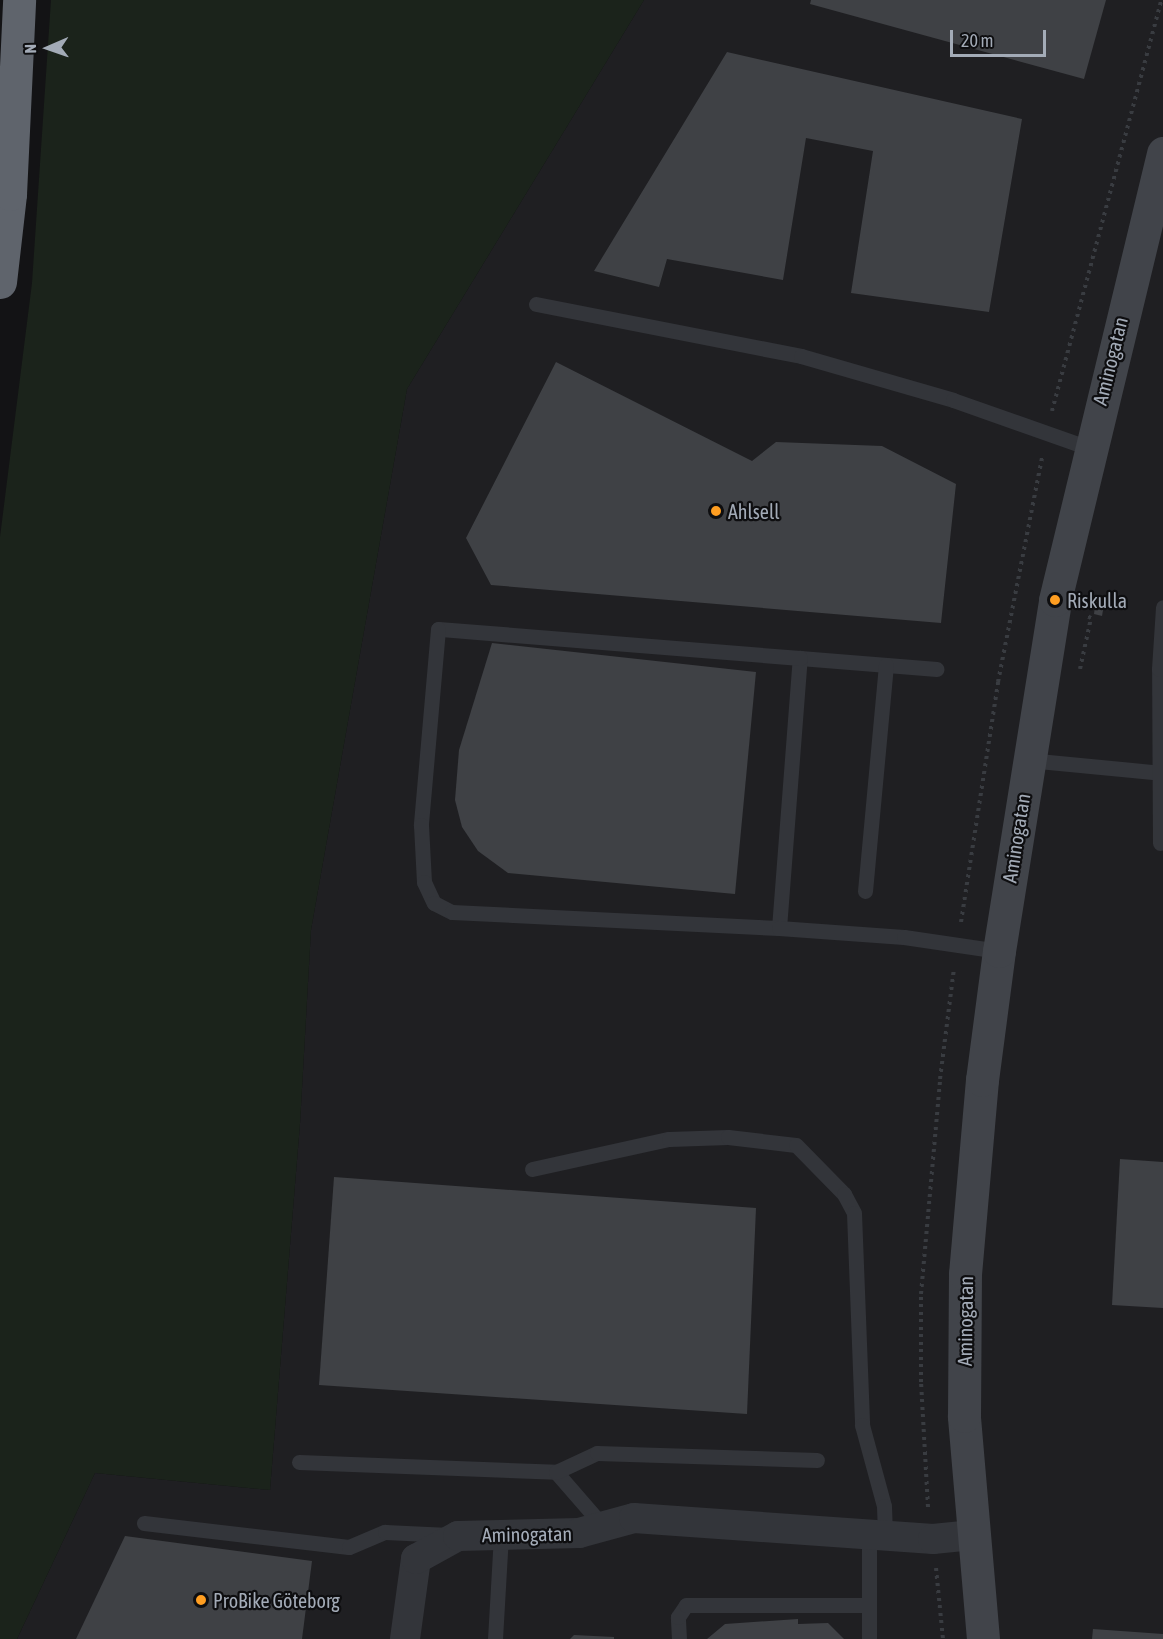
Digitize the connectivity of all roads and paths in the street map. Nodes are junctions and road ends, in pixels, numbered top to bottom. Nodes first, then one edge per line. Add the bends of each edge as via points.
1 (19, 0) edge
2 (1163, 153) edge
3 (0, 282) edge
4 (536, 304) dead end
5 (1089, 448) junction
6 (1163, 607) edge
7 (800, 658) junction
8 (886, 665) junction
9 (937, 669) dead end
10 (1028, 760) junction
11 (1162, 773) edge
12 (1160, 843) dead end
13 (865, 891) dead end
14 (779, 928) junction
15 (999, 951) junction
16 (532, 1169) dead end
17 (817, 1460) dead end
18 (298, 1462) dead end
19 (556, 1472) junction
20 (144, 1523) dead end
21 (603, 1526) junction
22 (501, 1534) junction
23 (877, 1535) junction
24 (973, 1535) junction
25 (458, 1536) junction
26 (869, 1605) junction
27 (405, 1639) edge
28 (495, 1639) edge
29 (679, 1639) edge
30 (869, 1639) edge
31 (983, 1639) edge

1 - 3 highway via 10,194
2 - 5 street, Aminogatan
4 - 5 lane via 801,356 953,400
5 - 10 street, Aminogatan via 1055,600
6 - 11 lane via 1159,669
7 - 8 lane
7 - 14 lane
7 - 14 lane via 438,629 421,825 424,882 434,903 452,912
8 - 9 lane
8 - 13 lane
10 - 11 lane
10 - 15 street, Aminogatan
11 - 12 lane
14 - 15 lane via 904,937
15 - 24 street, Aminogatan via 965,1274 964,1416
16 - 23 lane via 669,1139 728,1137 796,1145 844,1194 854,1213 861,1425 884,1506
17 - 19 lane via 597,1453
18 - 19 lane
19 - 21 lane
20 - 25 lane via 349,1547 385,1532
21 - 22 street, Aminogatan via 579,1533
21 - 23 street, Aminogatan via 634,1518
22 - 25 street, Aminogatan
22 - 28 lane
23 - 24 street, Aminogatan via 933,1539
23 - 26 lane
24 - 31 street, Aminogatan
25 - 27 street, Aminogatan via 416,1559
26 - 29 lane via 686,1605 678,1617
26 - 30 lane

